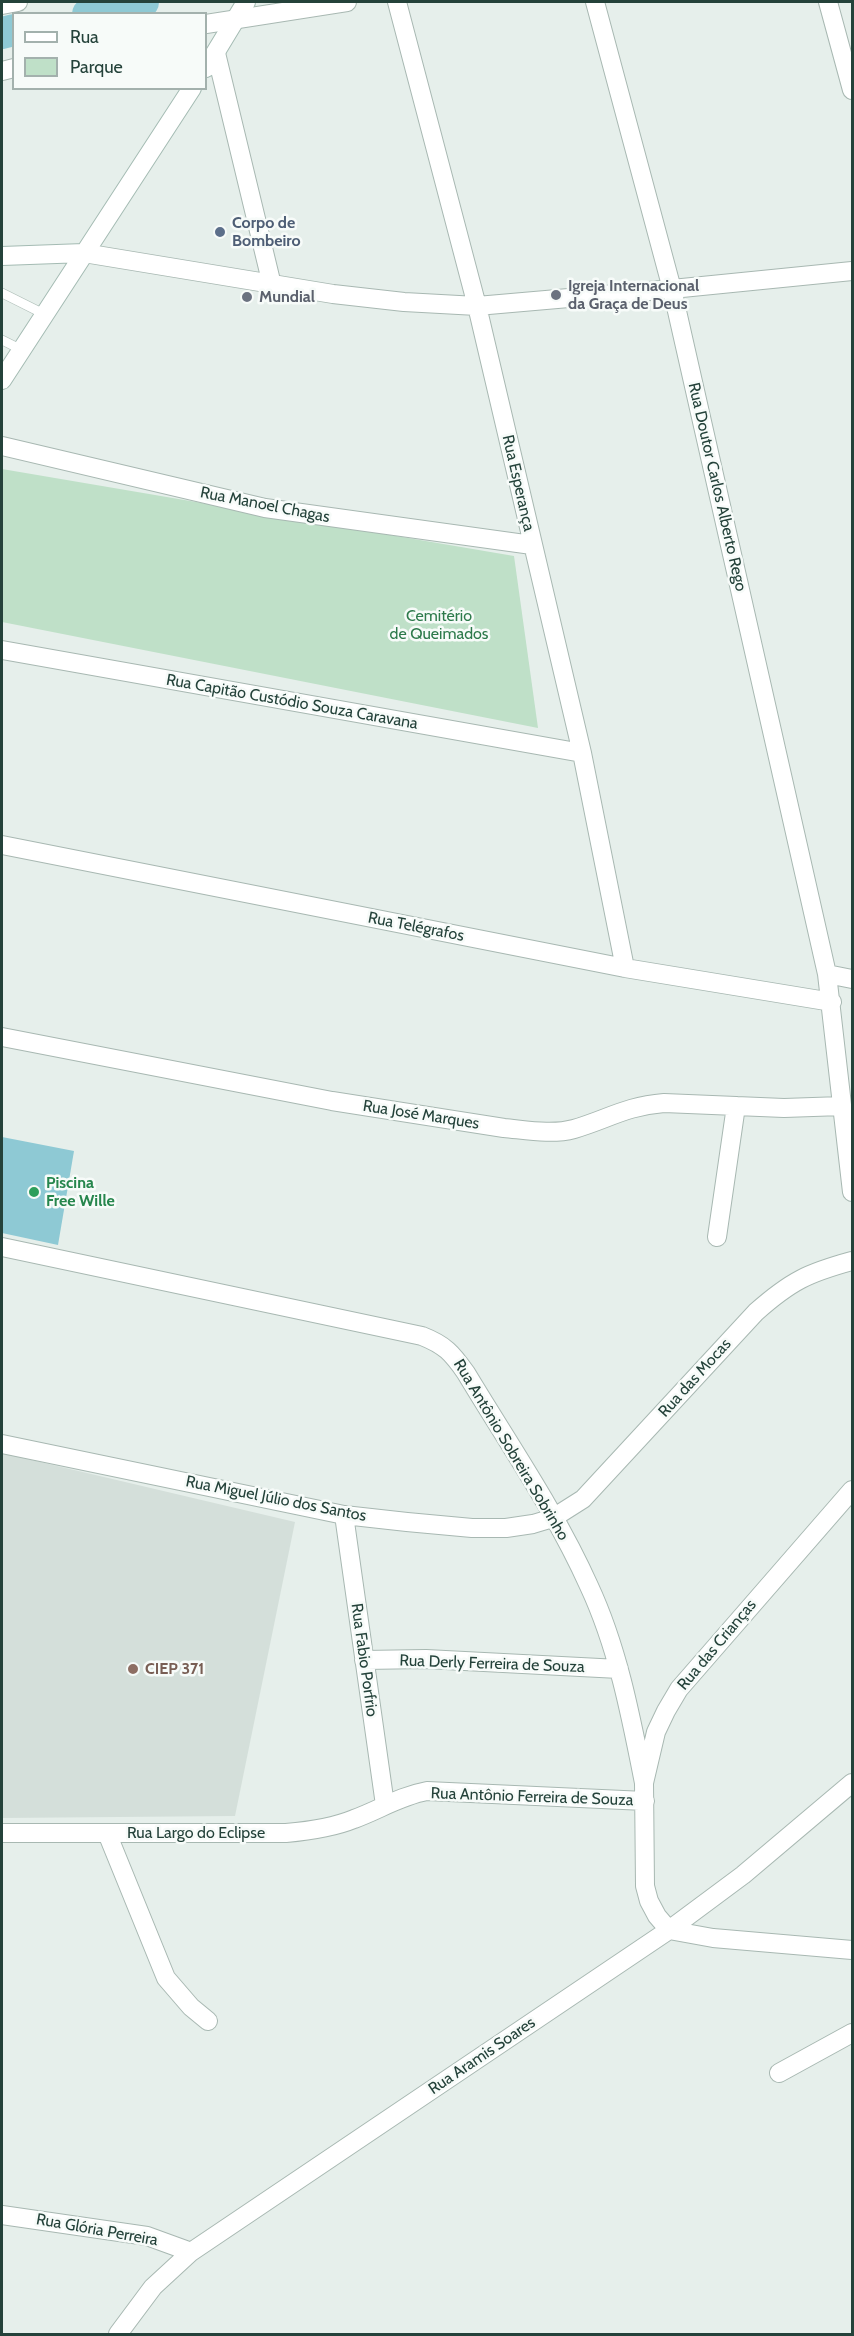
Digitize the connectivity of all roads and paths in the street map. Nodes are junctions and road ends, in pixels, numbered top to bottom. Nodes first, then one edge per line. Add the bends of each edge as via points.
1 (18, 2) edge
2 (246, 2) edge
3 (347, 2) edge
4 (397, 2) edge
5 (595, 2) edge
6 (828, 2) edge
7 (2, 5) edge
8 (236, 18) junction
9 (207, 24) edge
10 (216, 53) junction
11 (207, 66) edge
12 (191, 90) edge
13 (852, 90) edge
14 (84, 253) junction
15 (2, 256) edge
16 (852, 271) edge
17 (272, 285) junction
18 (672, 290) junction
19 (2, 293) edge
20 (477, 306) junction
21 (44, 314) junction
22 (2, 340) edge
23 (21, 350) junction
24 (2, 380) edge
25 (2, 446) edge
26 (532, 545) junction
27 (2, 650) edge
28 (582, 753) junction
29 (2, 845) edge
30 (625, 968) junction
31 (827, 974) junction
32 (852, 979) edge
33 (832, 1002) junction
34 (2, 1037) edge
35 (736, 1106) junction
36 (842, 1106) junction
37 (852, 1192) edge
38 (717, 1238) dead end
39 (2, 1247) edge
40 (852, 1261) edge
41 (2, 1444) edge
42 (852, 1490) edge
43 (344, 1515) junction
44 (553, 1518) junction
45 (364, 1660) junction
46 (620, 1669) junction
47 (852, 1783) edge
48 (645, 1792) junction
49 (385, 1805) junction
50 (2, 1833) edge
51 (107, 1833) junction
52 (669, 1930) junction
53 (852, 1950) edge
54 (208, 2021) dead end
55 (852, 2033) edge
56 (779, 2073) dead end
57 (2, 2215) edge
58 (191, 2252) junction
59 (118, 2334) edge

1 - 7 street
2 - 8 street
3 - 8 street
4 - 20 street, Rua Esperança
5 - 18 street, Rua Doutor Carlos Alberto Rego
6 - 13 street
8 - 9 street
8 - 10 street
10 - 11 street
10 - 17 street
12 - 14 street
14 - 15 street
14 - 17 street
14 - 21 street
16 - 18 street
17 - 20 street via 404,302
18 - 20 street
18 - 31 street, Rua Doutor Carlos Alberto Rego
19 - 21 lane
20 - 26 street, Rua Esperança
21 - 23 street
22 - 23 lane
23 - 24 street
25 - 26 street, Rua Manoel Chagas via 265,508
26 - 28 street, Rua Esperança
27 - 28 street, Rua Capitão Custódio Souza Caravana
28 - 30 street, Rua Esperança
29 - 30 street, Rua Telégrafos
30 - 33 street, Rua Telégrafos
31 - 32 street
31 - 33 street, Rua Doutor Carlos Alberto Rego
33 - 36 street, Rua Doutor Carlos Alberto Rego
34 - 35 street, Rua José Marques via 332,1101 504,1128 573,1129 629,1108 664,1103
35 - 36 street, Rua José Marques
35 - 38 street
36 - 37 street, Rua Doutor Carlos Alberto Rego
39 - 44 street, Rua Antônio Sobreira Sobrinho via 438,1342 452,1353 466,1373
40 - 44 street, Rua das Mocas via 816,1270 777,1293 609,1473 583,1499
41 - 43 street, Rua Miguel Júlio dos Santos
42 - 48 street, Rua das Crianças via 679,1689 656,1732
43 - 44 street, Rua Miguel Júlio dos Santos via 472,1528 506,1528
43 - 45 street, Rua Fabio Porfrio
44 - 46 street, Rua Antônio Sobreira Sobrinho via 590,1587
45 - 46 street, Rua Derly Ferreira de Souza via 426,1659
45 - 49 street, Rua Fabio Porfrio
46 - 48 street, Rua Antônio Sobreira Sobrinho
47 - 52 street, Rua Aramis Soares via 743,1875
48 - 49 street, Rua Antônio Ferreira de Souza via 427,1791
48 - 52 street, Rua das Crianças via 645,1886 657,1916
49 - 51 street, Rua Largo do Eclipse via 353,1820 286,1833
50 - 51 street, Rua Largo do Eclipse
51 - 54 street via 166,1978
52 - 53 street via 713,1938
52 - 58 street, Rua Aramis Soares
55 - 56 street
57 - 58 street, Rua Glória Perreira via 147,2235
58 - 59 street, Rua Aramis Soares via 153,2287

